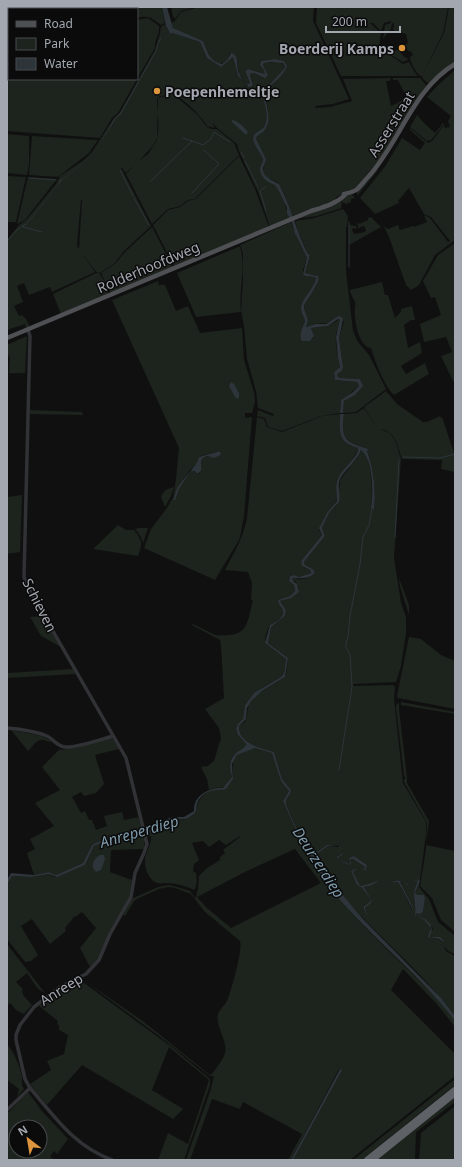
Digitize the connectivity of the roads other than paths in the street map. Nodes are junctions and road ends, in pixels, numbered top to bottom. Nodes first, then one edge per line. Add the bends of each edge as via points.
1 (455, 64) edge
2 (296, 217) joint
3 (28, 330) junction
4 (7, 338) edge
5 (7, 728) edge
6 (113, 736) junction
7 (145, 833) joint
8 (30, 1088) junction
9 (455, 1089) edge
10 (455, 1094) edge
11 (7, 1110) edge
12 (112, 1160) edge
13 (366, 1160) edge
14 (373, 1160) edge

1 - 2 main road, Asserstraat via 438,77 423,94 384,158 356,190 332,204
2 - 3 main road, Rolderhoofdweg
3 - 4 main road, Rolderhoofdweg
3 - 6 street, Schieven via 30,336 24,577
5 - 6 street via 43,735 66,747
6 - 7 street, Schieven via 127,761
7 - 8 street, Anreep via 147,844 135,873 131,897 99,960 86,974 60,987 39,1002 17,1031 18,1049 25,1079
8 - 11 street
8 - 12 street, Anreep via 74,1138 90,1150
9 - 13 highway
10 - 14 highway

